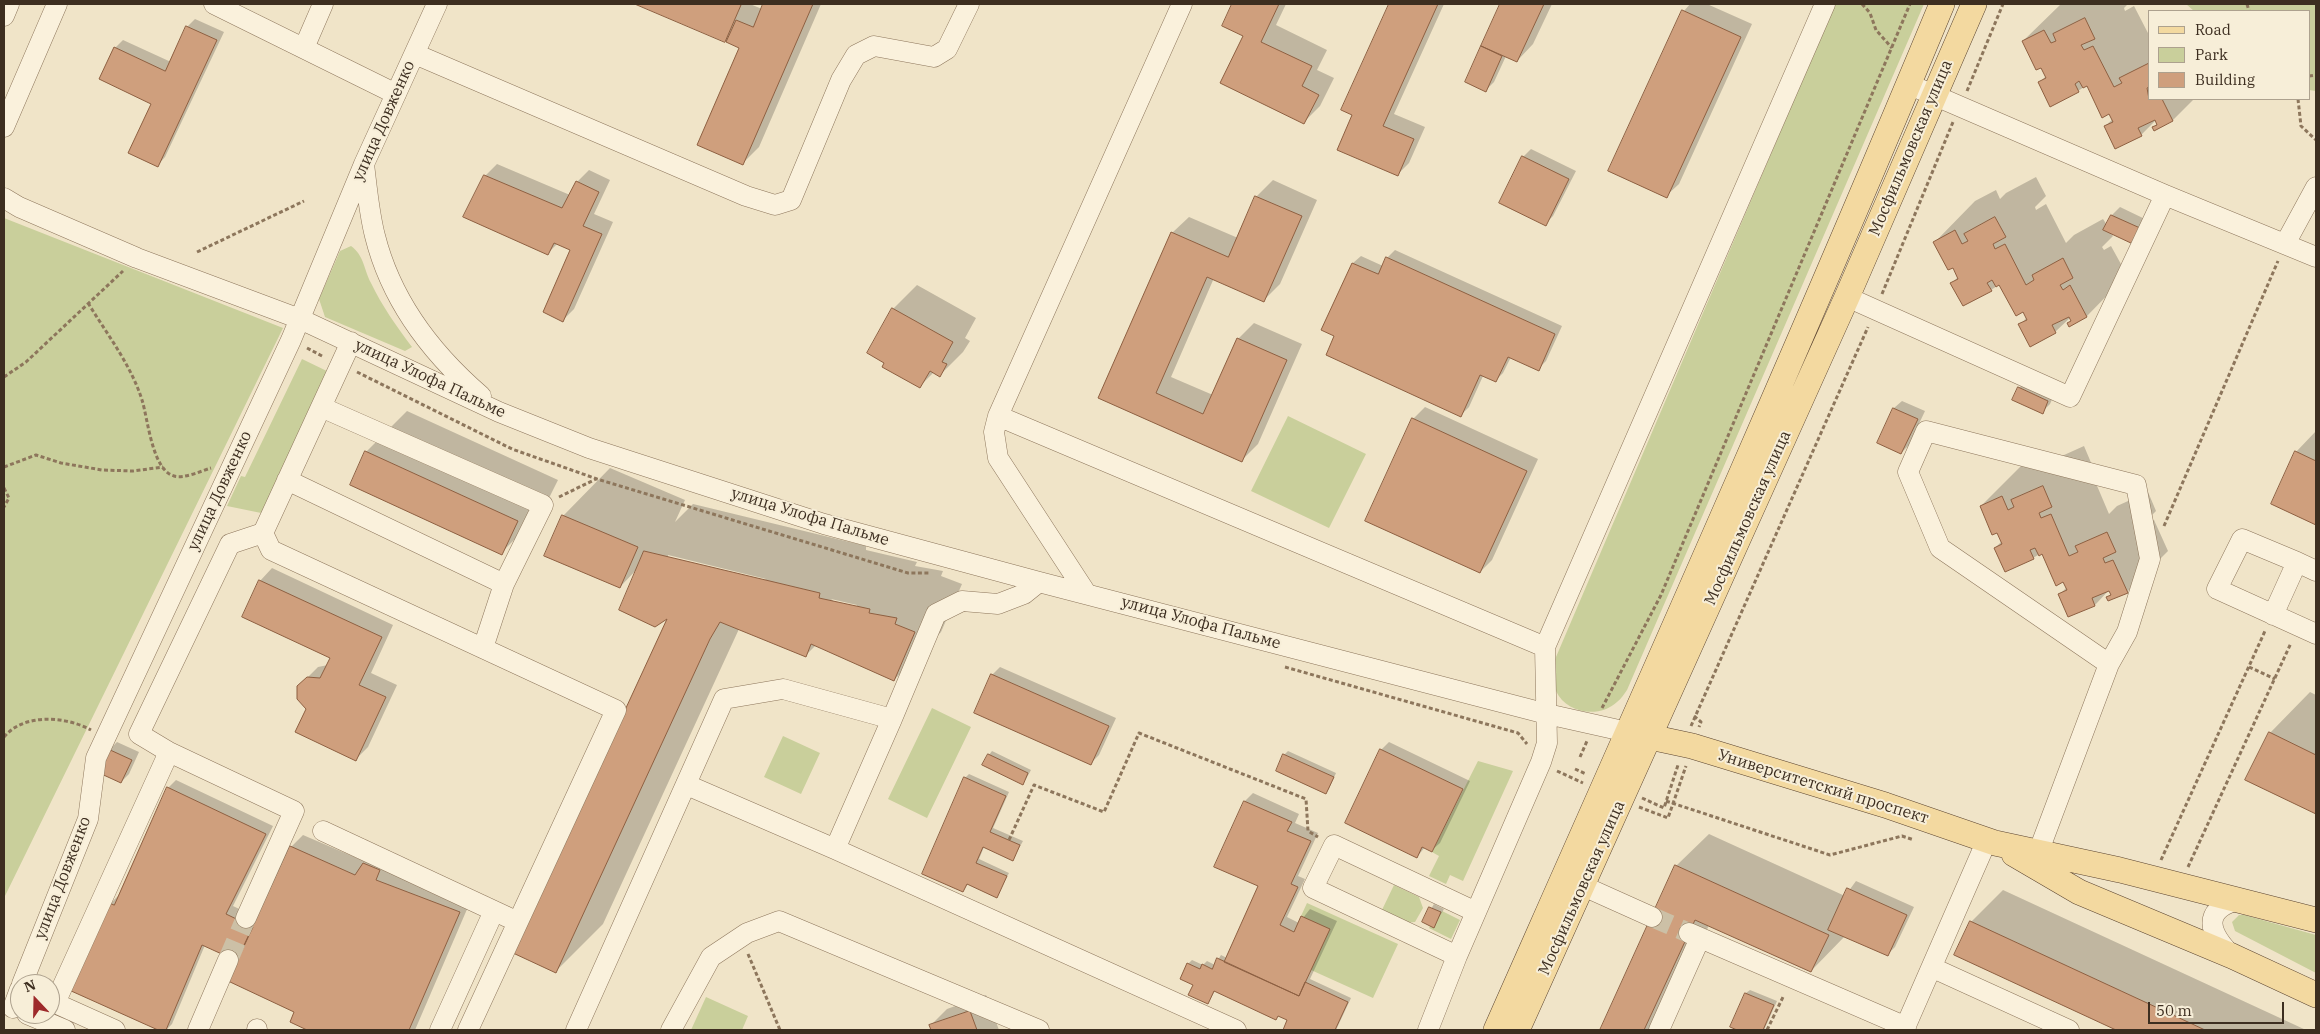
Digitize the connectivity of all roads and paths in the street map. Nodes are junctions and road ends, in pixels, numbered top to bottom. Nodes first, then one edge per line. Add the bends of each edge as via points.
1 (9, 4) edge
2 (58, 4) edge
3 (214, 4) edge
4 (323, 4) edge
5 (437, 4) edge
6 (969, 4) edge
7 (1182, 4) edge
8 (1825, 4) edge
9 (1862, 4) edge
10 (1910, 4) edge
11 (1942, 4) edge
12 (1974, 4) edge
13 (2003, 4) edge
14 (4, 16) edge
15 (304, 48) junction
16 (1892, 48) junction
17 (414, 54) junction
18 (1908, 84) junction
19 (396, 94) junction
20 (1935, 94) junction
21 (2298, 100) edge
22 (1960, 106) junction
23 (4, 127) edge
24 (2316, 140) edge
25 (364, 164) junction
26 (2316, 187) edge
27 (2165, 195) junction
28 (4, 198) edge
29 (304, 201) dead end
30 (2285, 244) junction
31 (197, 252) dead end
32 (2316, 257) edge
33 (137, 258) junction
34 (1847, 297) junction
35 (88, 303) junction
36 (1875, 310) junction
37 (300, 319) junction
38 (351, 342) junction
39 (306, 348) dead end
40 (326, 358) dead end
41 (4, 377) edge
42 (321, 407) junction
43 (500, 412) junction
44 (998, 416) junction
45 (216, 466) dead end
46 (4, 467) edge
47 (163, 468) junction
48 (597, 479) dead end
49 (287, 480) junction
50 (4, 488) edge
51 (543, 505) junction
52 (4, 507) edge
53 (201, 531) junction
54 (262, 533) junction
55 (230, 544) junction
56 (2150, 559) junction
57 (2297, 562) junction
58 (2316, 571) edge
59 (1039, 582) junction
60 (504, 584) junction
61 (1086, 593) junction
62 (2272, 615) junction
63 (2308, 630) edge
64 (1545, 647) junction
65 (483, 648) junction
66 (2109, 664) junction
67 (2249, 667) junction
68 (2275, 679) junction
69 (1604, 701) dead end
70 (1547, 714) junction
71 (1694, 716) dead end
72 (892, 719) junction
73 (1639, 734) junction
74 (4, 737) edge
75 (106, 738) junction
76 (169, 752) junction
77 (1685, 771) dead end
78 (687, 785) junction
79 (1666, 801) dead end
80 (1674, 803) junction
81 (1668, 818) dead end
82 (323, 831) dead end
83 (1902, 836) dead end
84 (1010, 840) dead end
85 (1991, 842) junction
86 (1334, 845) junction
87 (835, 849) junction
88 (2038, 853) junction
89 (2164, 854) dead end
90 (2189, 866) dead end
91 (1583, 886) junction
92 (2238, 900) junction
93 (494, 911) junction
94 (1476, 912) junction
95 (1652, 916) tunnel mouth
96 (246, 918) tunnel mouth
97 (2316, 920) edge
98 (518, 922) junction
99 (741, 937) junction
100 (1457, 956) junction
101 (2232, 956) junction
102 (228, 960) tunnel mouth
103 (1933, 968) junction
104 (26, 974) edge
105 (1792, 978) junction
106 (2316, 995) edge
107 (994, 1011) junction
108 (1905, 1029) edge
109 (115, 1030) edge
110 (198, 1030) edge
111 (440, 1030) edge
112 (468, 1030) edge
113 (576, 1030) edge
114 (671, 1030) edge
115 (780, 1030) edge
116 (1001, 1030) edge
117 (1039, 1030) edge
118 (1236, 1030) edge
119 (1428, 1030) edge
120 (1496, 1030) edge
121 (1517, 1030) edge
122 (1659, 1030) edge
123 (1767, 1030) edge
124 (2069, 1030) edge

1 - 14 street
2 - 23 street
3 - 15 street
4 - 15 street
5 - 17 street, улица Довженко
6 - 17 street via 947,49 934,57 874,46 856,55 841,80 791,200 775,205 746,196
7 - 44 street
8 - 64 street
9 - 16 path via 1870,13 1876,30
10 - 16 path
11 - 18 main road, Мосфильмовская улица
12 - 20 main road, Мосфильмовская улица
13 - 22 path
15 - 19 street
16 - 69 path via 1661,595
17 - 19 street, улица Довженко
18 - 20 street
18 - 73 main road, Мосфильмовская улица
19 - 25 street, улица Довженко
20 - 22 street
20 - 34 main road, Мосфильмовская улица
21 - 24 path via 2301,126
22 - 27 street
22 - 36 path
25 - 37 street, улица Довженко
25 - 43 street via 374,234 385,271 405,310 432,348 459,377
26 - 30 street
27 - 30 street
27 - 36 street via 2070,397
28 - 33 street, улица Улофа Пальме
29 - 31 path
30 - 32 street
30 - 56 path
33 - 35 path
33 - 37 street, улица Улофа Пальме
34 - 36 street
34 - 73 main road, Мосфильмовская улица
35 - 41 path via 26,362
35 - 47 path via 132,375
36 - 71 path
37 - 38 street, улица Улофа Пальме
37 - 53 street, улица Довженко
38 - 42 street
38 - 43 street, улица Улофа Пальме
39 - 40 path
42 - 49 street
42 - 51 street
43 - 59 street, улица Улофа Пальме via 589,448 824,524
44 - 61 street via 994,432 998,458
44 - 64 street
45 - 47 path via 184,476 174,476
46 - 47 path via 36,455 102,470
48 - 51 path
49 - 54 street
49 - 60 street
50 - 52 path via 9,498
51 - 60 street
53 - 55 street
53 - 75 street, улица Довженко
54 - 55 street
54 - 65 street via 271,550
55 - 76 street via 139,734
56 - 66 street via 2127,632
56 - 66 street via 2136,486 1926,431 1908,472 1940,548
57 - 58 street
57 - 62 street
57 - 62 street via 2242,539 2217,589
59 - 61 street, улица Улофа Пальме
59 - 72 street via 1024,594 998,604 962,600 936,614
60 - 65 street
61 - 70 street, улица Улофа Пальме
62 - 63 street
62 - 67 path
63 - 68 path
64 - 70 street
65 - 98 street via 616,710
66 - 88 street
67 - 68 path
67 - 89 path
68 - 90 path
70 - 73 street, улица Улофа Пальме
70 - 94 street via 1547,743 1542,762
72 - 78 street via 784,690 724,699
72 - 87 street
73 - 85 main road, Университетский проспект via 1692,746 1830,788
73 - 91 main road, Мосфильмовская улица
73 - 120 main road, Мосфильмовская улица via 1603,790
74 - 75 path via 11,728 29,721 66,720
75 - 104 street, улица Довженко via 96,758 88,819
76 - 96 street via 294,811
76 - 109 street via 56,1003
77 - 80 path
78 - 87 street
78 - 113 street
79 - 80 path
80 - 81 path
80 - 83 path via 1830,855
82 - 93 street
84 - 86 path via 1034,785 1104,812 1140,733 1306,799 1308,832
85 - 88 main road, Университетский проспект
85 - 101 main road, Университетский проспект via 2079,892
85 - 103 street
86 - 94 street
86 - 100 street via 1313,888
87 - 118 street
88 - 92 main road, Университетский проспект
91 - 95 street
91 - 121 main road, Мосфильмовская улица
92 - 97 main road, Университетский проспект
92 - 101 street via 2218,909 2212,918 2212,929 2218,942
93 - 98 street
93 - 111 street
94 - 100 street
98 - 112 street
99 - 107 street via 779,921
99 - 114 street via 711,957
99 - 115 path
100 - 119 street
101 - 106 main road, Университетский проспект
102 - 110 street
103 - 108 street
103 - 124 street
105 - 108 street
105 - 122 street via 1694,935
105 - 123 path
107 - 116 street
107 - 117 street

